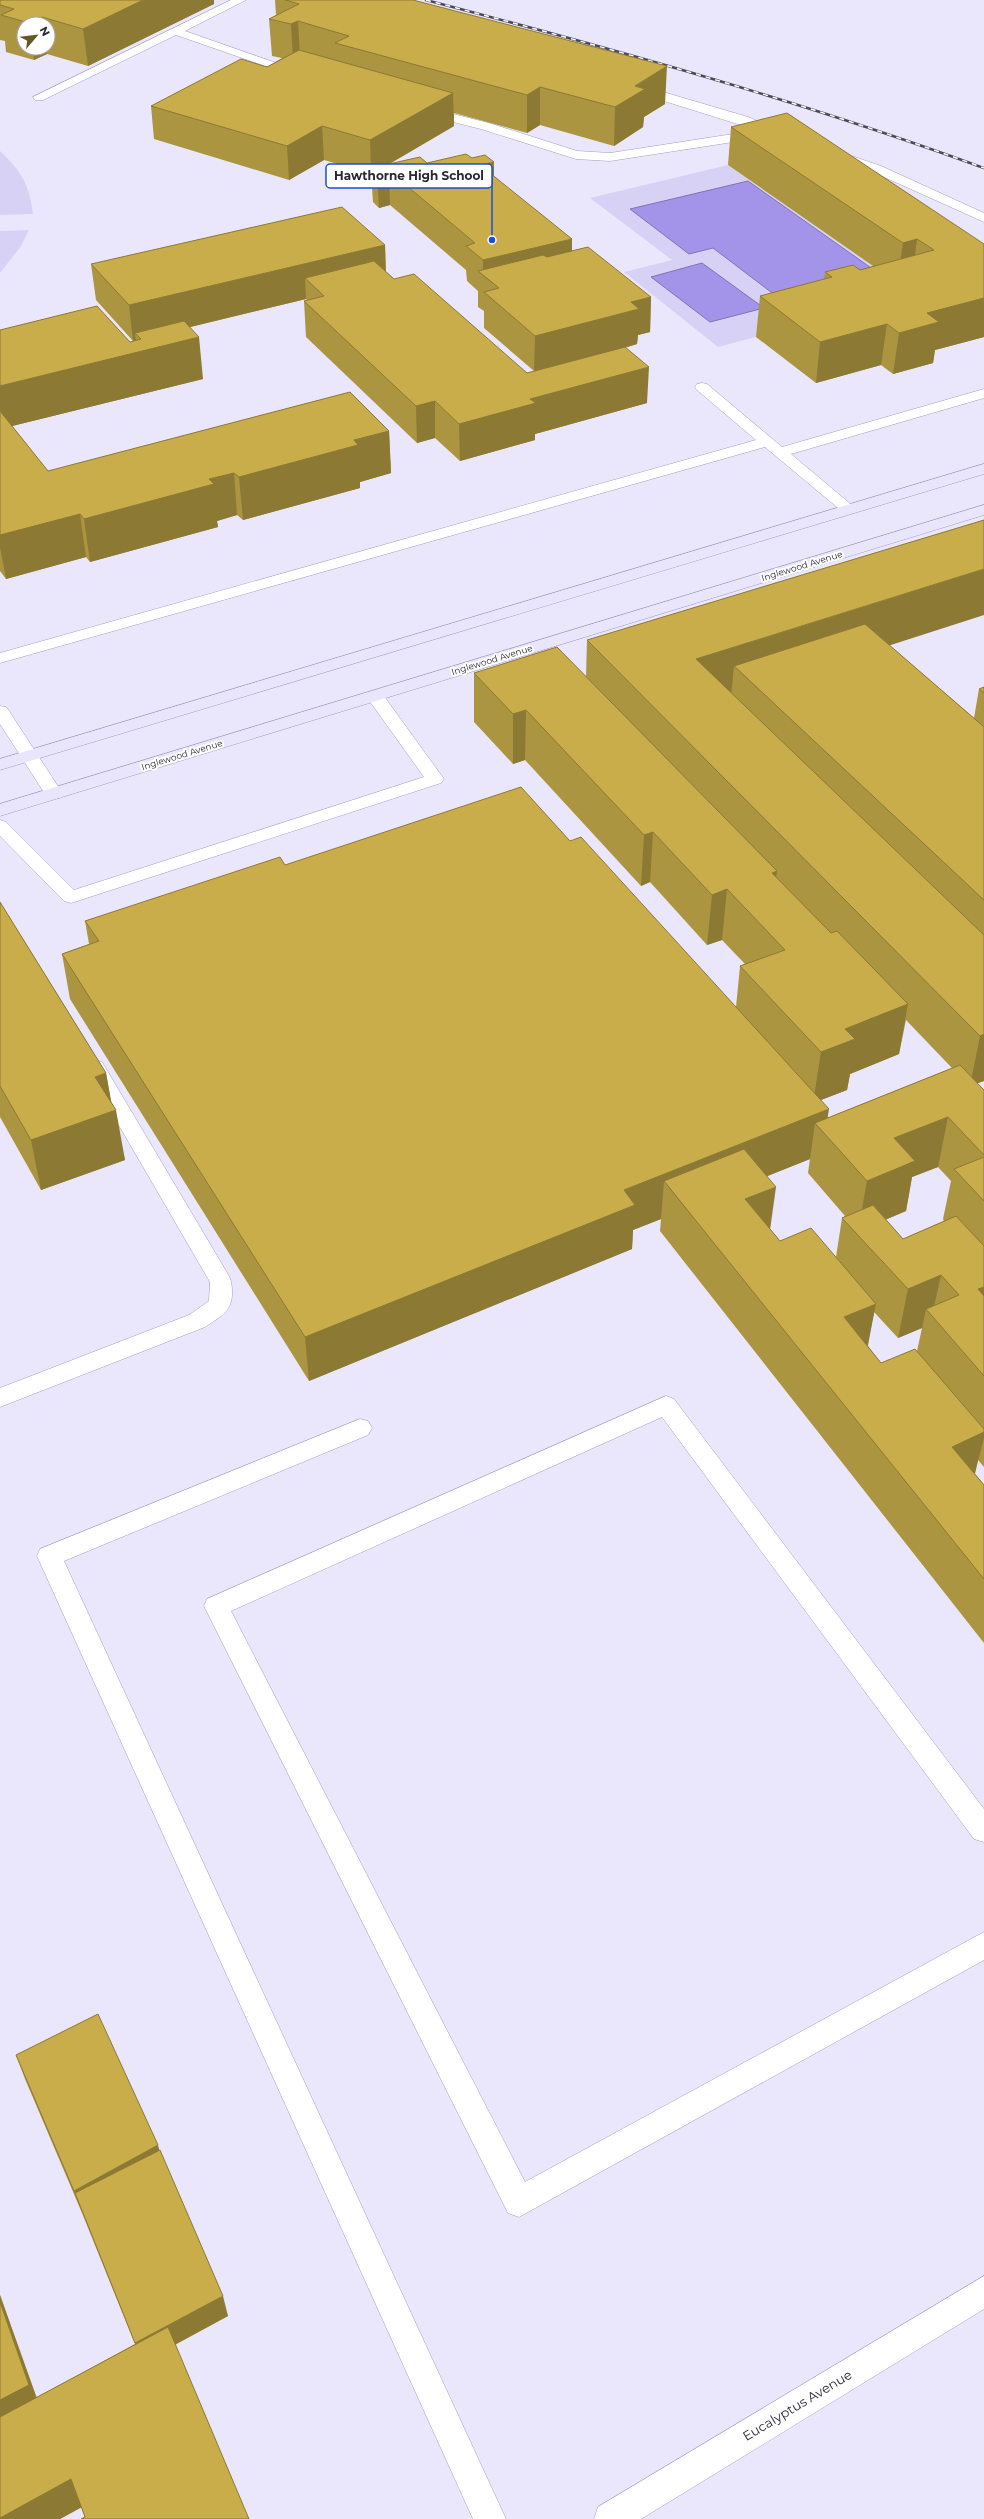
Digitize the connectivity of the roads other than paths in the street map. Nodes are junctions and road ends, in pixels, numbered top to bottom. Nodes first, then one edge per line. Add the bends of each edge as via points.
1 (240, 0) edge
2 (175, 31) junction
3 (309, 77) edge
4 (625, 85) edge
5 (39, 97) dead end
6 (416, 109) edge
7 (776, 132) junction
8 (789, 137) edge
9 (823, 149) edge
10 (984, 218) edge
11 (702, 387) dead end
12 (984, 393) edge
13 (766, 442) junction
14 (780, 452) junction
15 (984, 469) edge
16 (849, 510) junction
17 (984, 510) edge
18 (0, 658) edge
19 (375, 696) junction
20 (0, 711) edge
21 (30, 756) junction
22 (0, 765) edge
23 (54, 794) junction
24 (0, 810) edge
25 (0, 826) edge
26 (86, 1052) edge
27 (0, 1398) edge
28 (360, 1428) dead end
29 (984, 1830) edge
30 (984, 1945) edge
31 (984, 2291) edge
32 (490, 2519) edge
33 (610, 2519) edge

1 - 2 street
2 - 3 street
2 - 5 street
4 - 7 street
6 - 7 street via 485,126 576,155 610,157
7 - 8 street
9 - 10 street via 877,169
11 - 13 street
12 - 14 street
13 - 14 street
13 - 18 street
14 - 16 street
15 - 16 main road
16 - 21 main road
17 - 19 main road, Inglewood Avenue
19 - 23 main road, Inglewood Avenue
19 - 25 street via 435,779 71,897
20 - 21 street
21 - 22 main road
21 - 23 street
23 - 24 main road, Inglewood Avenue
26 - 27 street via 221,1282 220,1305 197,1321
28 - 32 street via 49,1556
29 - 30 street via 666,1405 216,1606 519,2202
31 - 33 street, Eucalyptus Avenue

